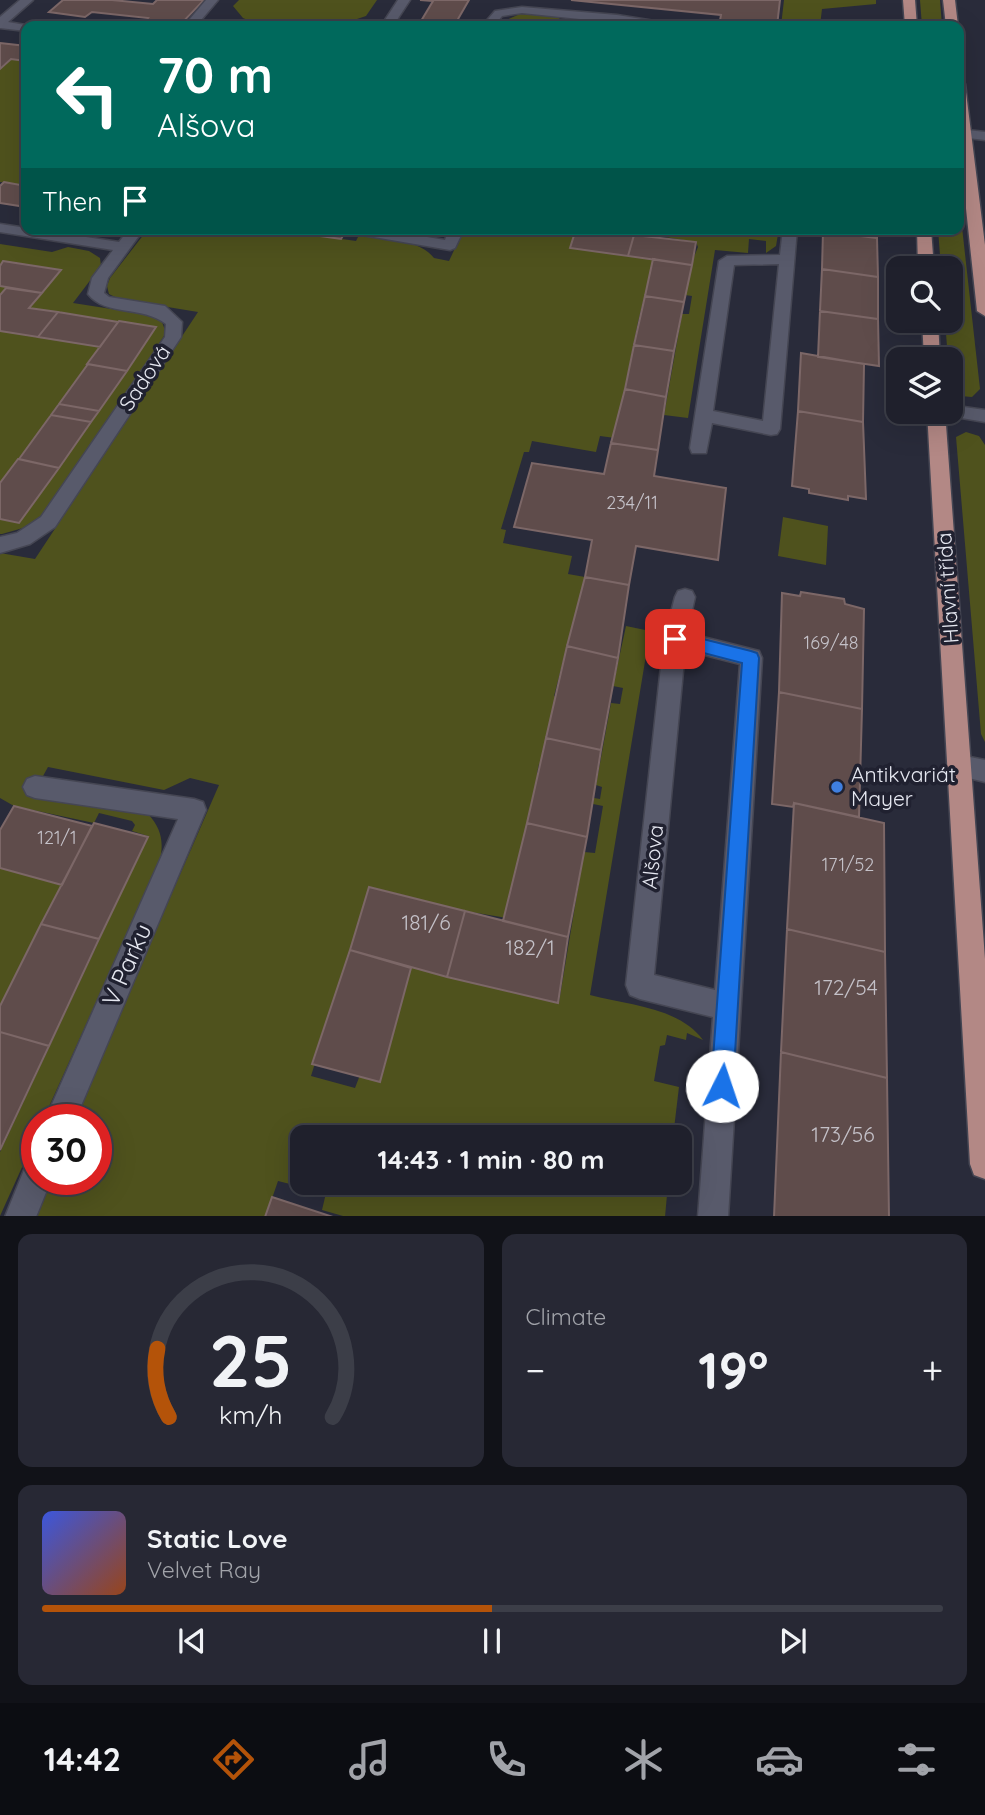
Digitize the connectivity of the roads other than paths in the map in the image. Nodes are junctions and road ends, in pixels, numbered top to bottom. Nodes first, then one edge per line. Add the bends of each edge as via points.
1 (27, 0) edge
2 (212, 0) edge
3 (404, 0) edge
4 (909, 0) edge
5 (949, 0) edge
6 (194, 21) edge
7 (390, 21) edge
8 (491, 21) edge
9 (636, 21) edge
10 (911, 21) edge
11 (951, 21) edge
12 (0, 24) edge
13 (21, 27) edge
14 (964, 134) edge
15 (985, 136) edge
16 (964, 149) edge
17 (0, 229) edge
18 (21, 232) edge
19 (41, 235) edge
20 (132, 235) edge
21 (387, 235) edge
22 (454, 235) edge
23 (789, 235) edge
24 (924, 235) edge
25 (122, 247) junction
26 (925, 256) edge
27 (787, 260) junction
28 (985, 312) edge
29 (963, 413) edge
30 (703, 415) junction
31 (985, 416) edge
32 (937, 424) edge
33 (699, 448) dead end
34 (0, 545) edge
35 (685, 597) dead end
36 (675, 639) junction
37 (960, 766) junction
38 (985, 771) edge
39 (35, 787) dead end
40 (727, 1007) junction
41 (67, 1104) edge
42 (985, 1164) edge
43 (29, 1195) edge
44 (20, 1216) edge
45 (713, 1216) edge

1 - 12 street
2 - 6 street
3 - 7 street
4 - 10 main road
5 - 11 main road
8 - 9 street via 499,13 522,10
12 - 13 street
14 - 15 street
16 - 28 main road
17 - 18 street
19 - 25 street
20 - 25 street, Sadová
21 - 22 street via 450,245
23 - 27 street
24 - 26 main road
25 - 34 street, Sadová via 100,278 96,294 104,301 159,310 174,322 173,337 48,522 23,539
27 - 30 street via 727,261
27 - 30 street via 771,429
29 - 31 street
30 - 33 street
32 - 37 main road, Hlavní třída
35 - 36 street, Alšova
36 - 40 street via 751,658
36 - 40 street, Alšova via 640,985
37 - 38 street
37 - 42 main road, Hlavní třída
39 - 41 street, V Parku via 194,810
40 - 45 street
43 - 44 street

